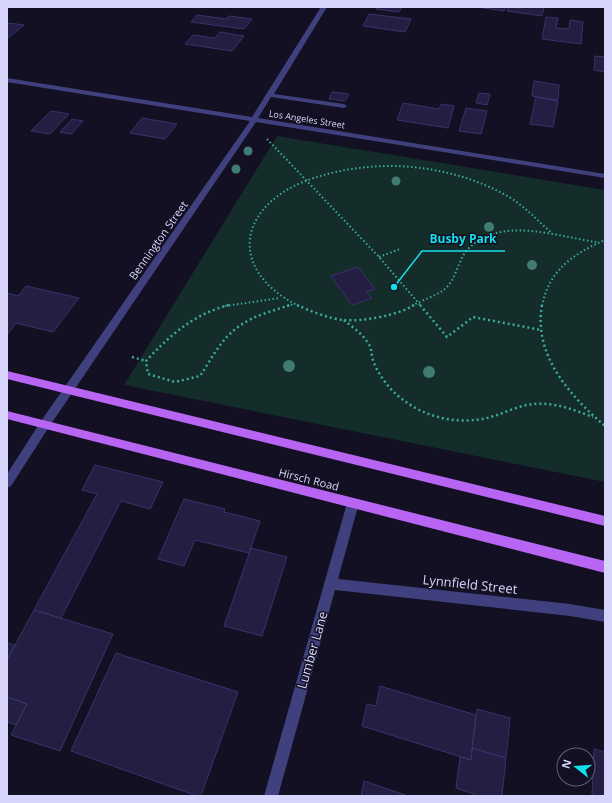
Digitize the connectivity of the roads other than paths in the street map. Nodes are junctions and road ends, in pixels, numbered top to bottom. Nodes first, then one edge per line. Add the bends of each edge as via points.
1 (324, 7) edge
2 (7, 80) edge
3 (270, 95) junction
4 (344, 106) dead end
5 (254, 120) junction
6 (605, 176) edge
7 (7, 376) edge
8 (68, 390) junction
9 (7, 415) edge
10 (45, 424) junction
11 (7, 483) edge
12 (352, 503) junction
13 (605, 521) edge
14 (605, 567) edge
15 (330, 584) junction
16 (605, 616) edge
17 (271, 796) edge

1 - 3 street, Bennington Street
2 - 5 street, Los Angeles Street
3 - 4 street
3 - 5 street, Bennington Street
5 - 6 street, Los Angeles Street
5 - 8 street, Bennington Street
7 - 8 main road
8 - 10 street, Bennington Street
8 - 13 main road
9 - 10 main road, Hirsch Road
10 - 11 street, Bennington Street
10 - 12 main road, Hirsch Road
12 - 14 main road, Hirsch Road
12 - 15 street, Lumber Lane
15 - 16 street, Lynnfield Street
15 - 17 street, Lumber Lane

